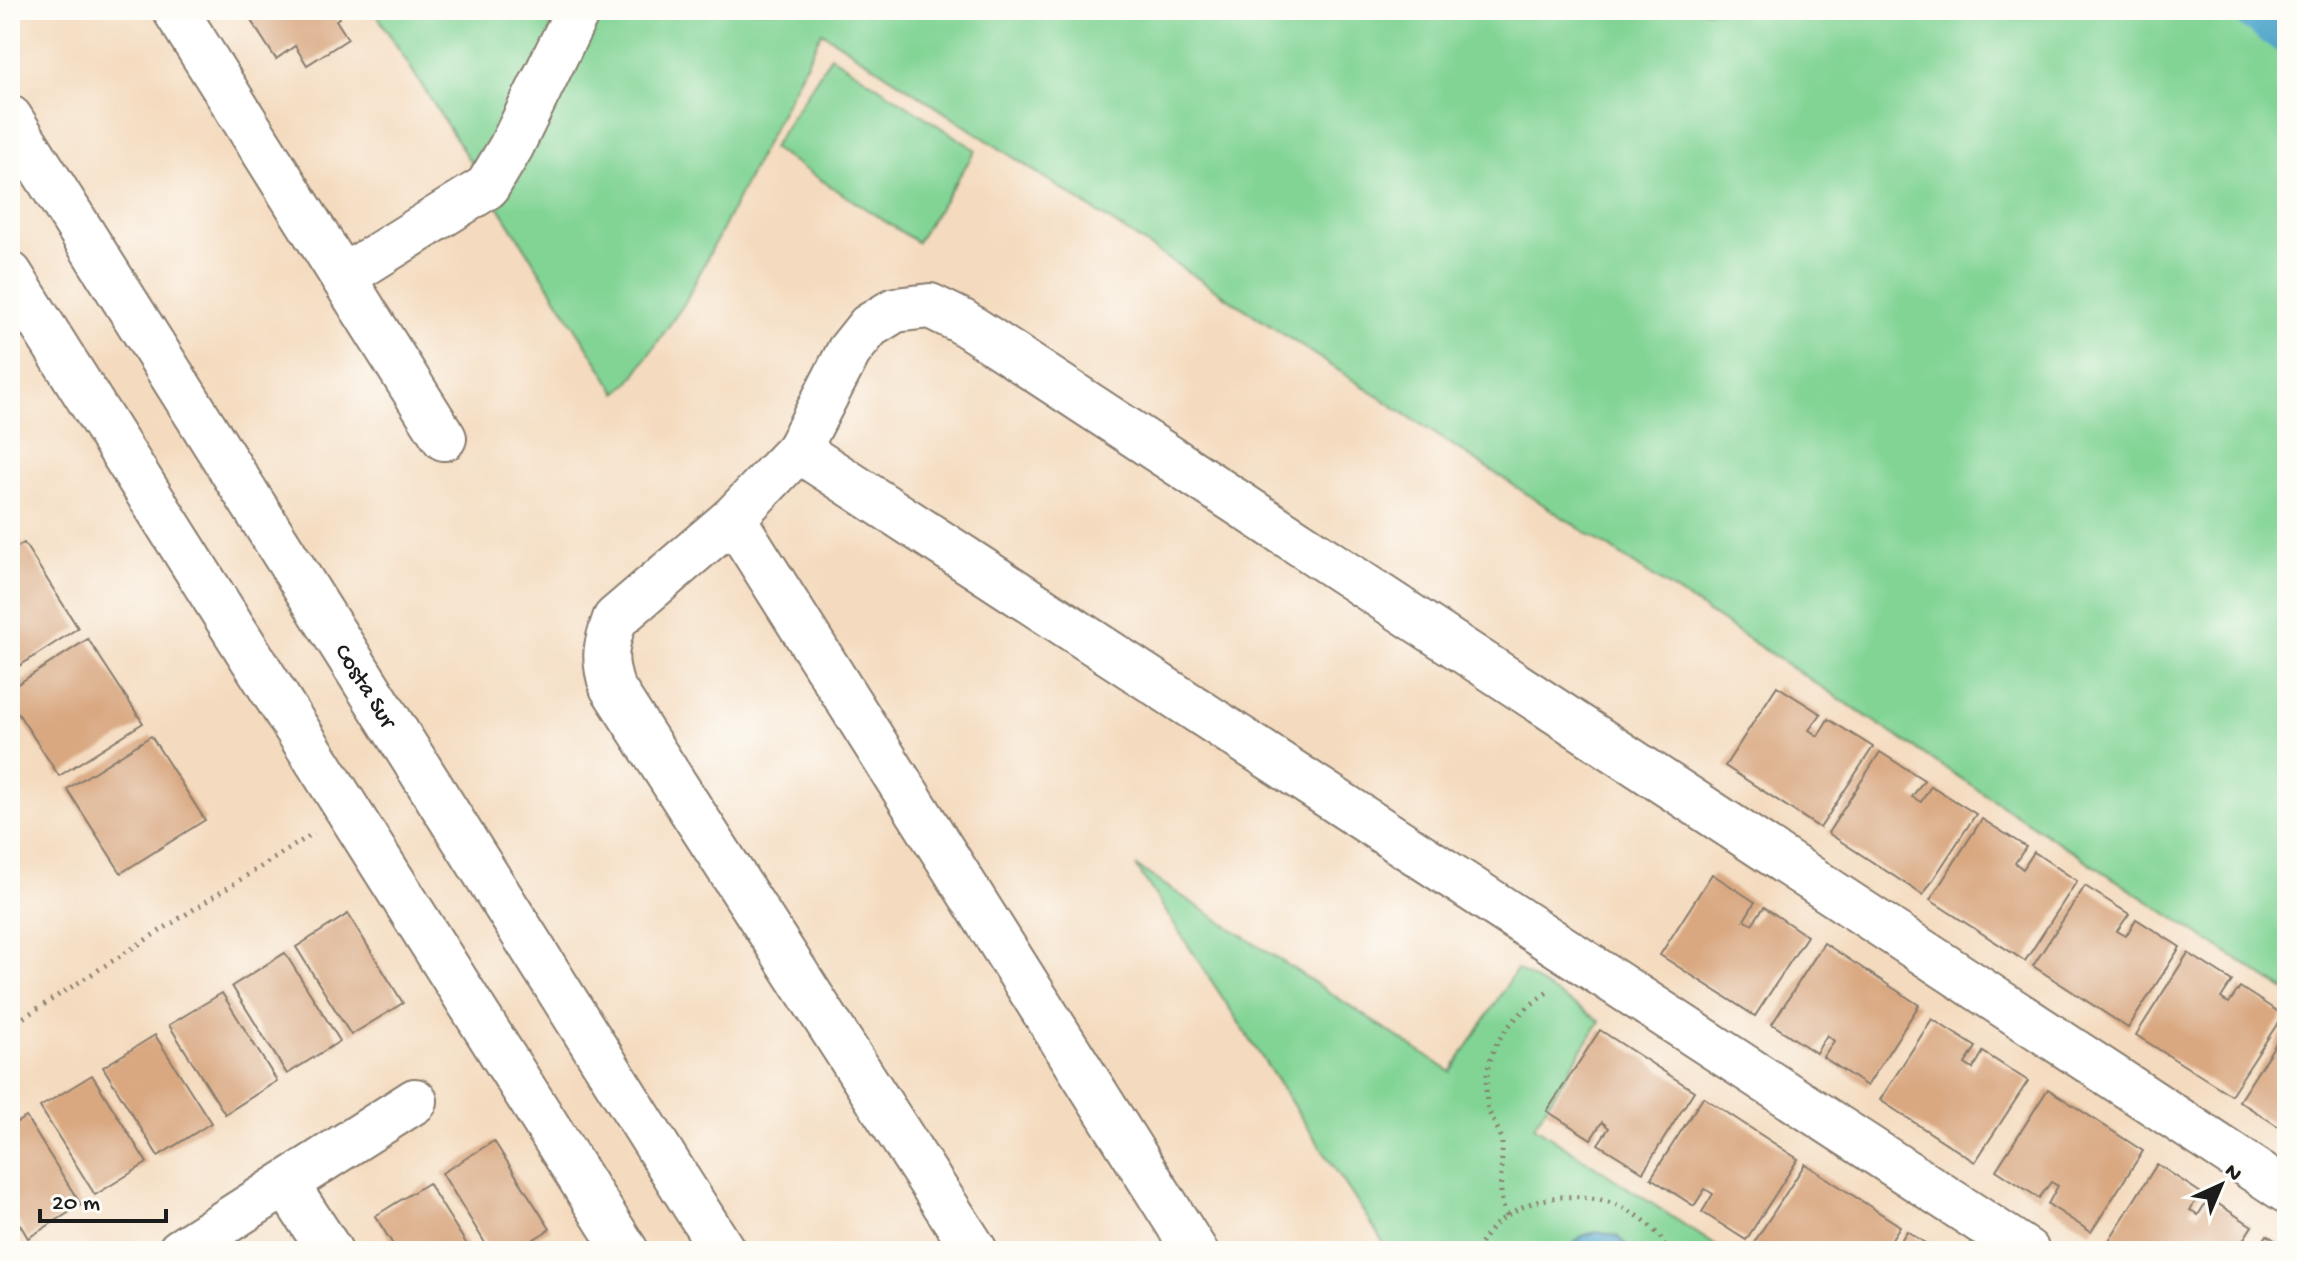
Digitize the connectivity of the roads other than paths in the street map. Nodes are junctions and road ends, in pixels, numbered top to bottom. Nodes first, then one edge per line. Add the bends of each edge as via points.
1 (175, 10) edge
2 (578, 10) edge
3 (10, 118) edge
4 (10, 274) edge
5 (343, 277) junction
6 (444, 438) dead end
7 (798, 450) junction
8 (733, 518) junction
9 (415, 1101) dead end
10 (286, 1184) junction
11 (2287, 1191) edge
12 (180, 1251) edge
13 (330, 1251) edge
14 (626, 1251) edge
15 (723, 1251) edge
16 (975, 1251) edge
17 (1195, 1251) edge
18 (2027, 1251) edge

1 - 5 street
2 - 5 street via 487,187
3 - 15 street, Costa Sur
4 - 14 street
5 - 6 street
7 - 8 street
7 - 11 street via 849,351 869,326 895,310 930,306 961,321
7 - 18 street
8 - 16 street via 615,619 605,665 612,687
8 - 17 street
9 - 10 street
10 - 12 street
10 - 13 street

